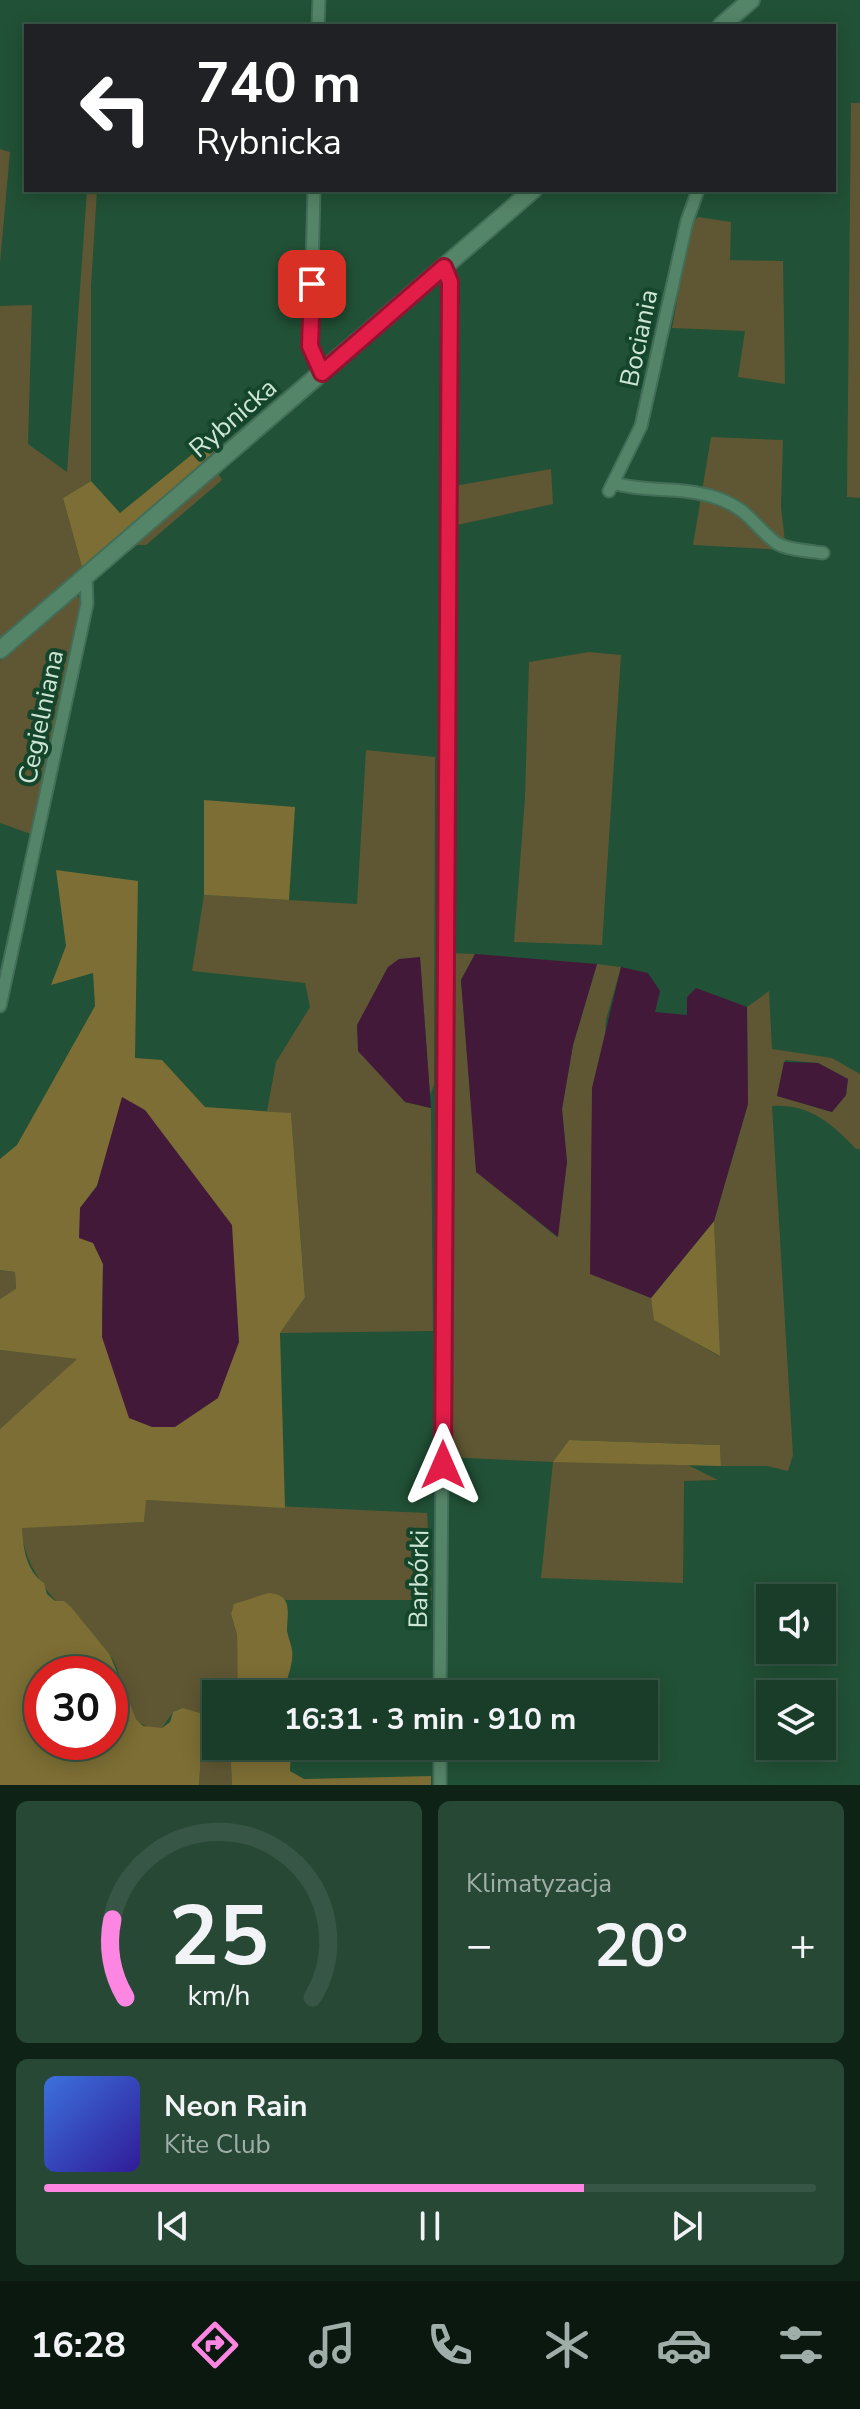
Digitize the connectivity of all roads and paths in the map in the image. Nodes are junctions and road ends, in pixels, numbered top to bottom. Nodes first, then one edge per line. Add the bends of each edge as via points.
1 (319, 0) edge
2 (748, 1) edge
3 (730, 23) edge
4 (318, 24) edge
5 (314, 192) edge
6 (531, 192) edge
7 (697, 192) edge
8 (444, 267) junction
9 (322, 373) junction
10 (823, 553) dead end
11 (86, 576) junction
12 (0, 650) edge
13 (0, 1006) edge
14 (440, 1680) edge
15 (440, 1760) edge
16 (440, 1785) edge

1 - 4 street
2 - 3 main road
5 - 9 street via 310,346
6 - 8 main road, Rybnicka
7 - 10 street, Bociania via 641,426 611,487 693,491 741,509 777,544
8 - 9 main road, Rybnicka
8 - 14 street, Barbórki via 452,309
9 - 11 main road, Rybnicka
11 - 12 main road, Rybnicka
11 - 13 street, Cegielniana via 87,604
15 - 16 street

